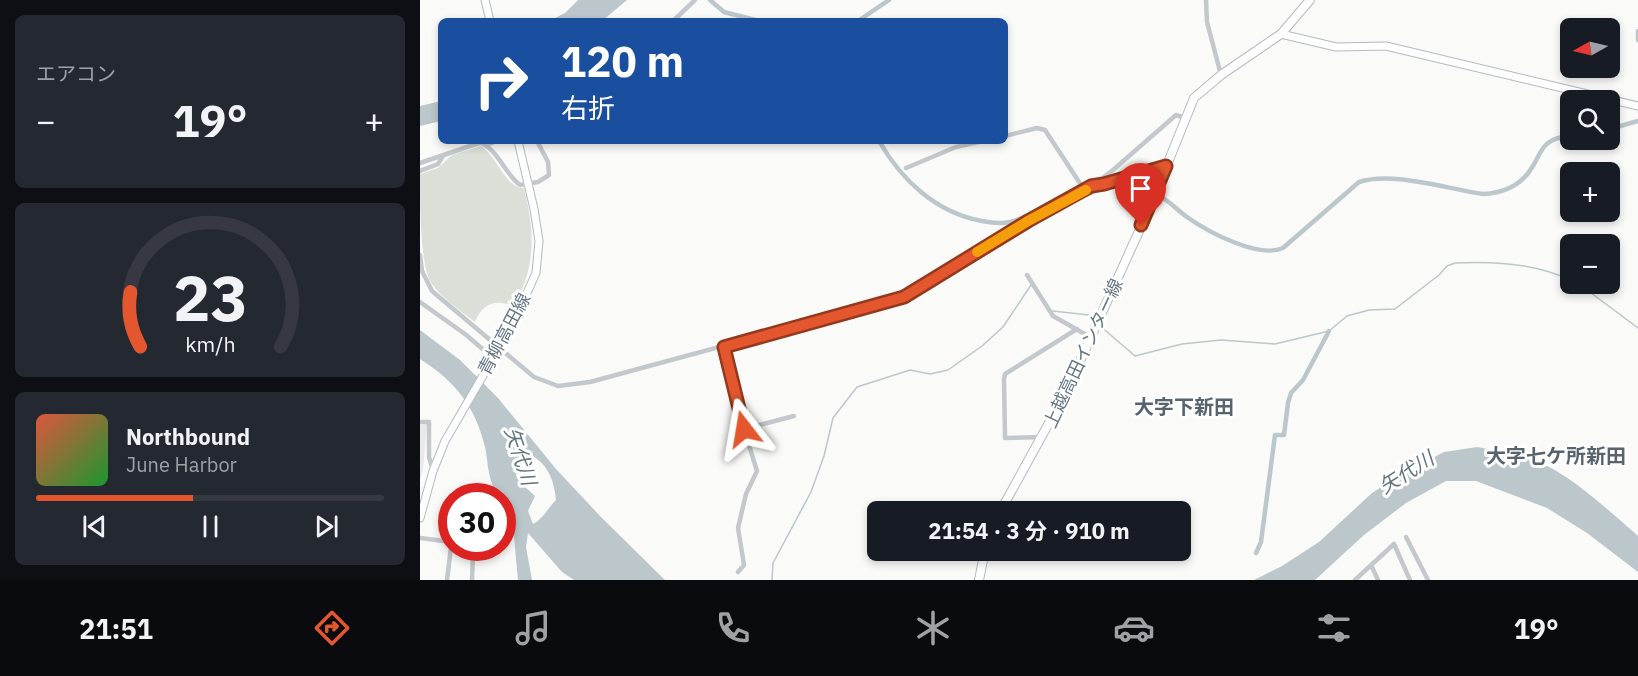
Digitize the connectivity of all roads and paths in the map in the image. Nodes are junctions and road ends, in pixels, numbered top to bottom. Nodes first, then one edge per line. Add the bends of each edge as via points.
1 (484, 0) edge
2 (695, 0) edge
3 (1206, 0) edge
4 (1310, 0) edge
5 (489, 18) edge
6 (677, 18) edge
7 (1281, 34) junction
8 (1221, 75) junction
9 (1638, 106) edge
10 (1185, 118) junction
11 (1008, 135) edge
12 (481, 144) edge
13 (485, 144) edge
14 (519, 144) edge
15 (539, 144) edge
16 (970, 144) edge
17 (443, 156) junction
18 (420, 163) edge
19 (1166, 166) junction
20 (906, 168) dead end
21 (420, 171) edge
22 (528, 184) junction
23 (1088, 188) junction
24 (420, 255) edge
25 (1027, 275) dead end
26 (904, 297) joint
27 (420, 302) edge
28 (1077, 329) junction
29 (1090, 337) junction
30 (499, 347) junction
31 (724, 347) junction
32 (491, 361) junction
33 (794, 416) dead end
34 (420, 422) edge
35 (744, 429) junction
36 (1042, 437) junction
37 (433, 471) junction
38 (420, 478) edge
39 (429, 483) junction
40 (1006, 501) edge
41 (420, 518) edge
42 (1406, 537) dead end
43 (420, 538) edge
44 (438, 540) edge
45 (449, 561) edge
46 (473, 561) edge
47 (983, 561) edge
48 (1371, 565) junction
49 (738, 572) dead end
50 (980, 577) edge
51 (447, 580) edge
52 (472, 580) edge
53 (1355, 580) edge
54 (1377, 580) edge
55 (1410, 580) edge
56 (1428, 580) edge

1 - 5 street
2 - 6 street
3 - 8 street via 1207,22
4 - 7 main road, 上越高田インター線
7 - 8 main road, 上越高田インター線
7 - 9 street via 1336,47 1386,46
8 - 10 main road, 上越高田インター線 via 1194,98
10 - 19 main road, 上越高田インター線
10 - 23 street via 1176,115
11 - 23 street via 1037,128 1045,130
12 - 17 street
13 - 22 street via 516,182
14 - 22 street, 青柳高田線
15 - 22 street via 548,162 549,175
16 - 20 street
17 - 18 street
17 - 21 street via 438,164
19 - 23 street
19 - 29 main road, 上越高田インター線
22 - 30 street, 青柳高田線 via 539,241 536,273
23 - 26 street
24 - 30 street via 422,271 432,291
25 - 28 street via 1053,316
26 - 31 street
27 - 32 street via 465,334
28 - 29 street
28 - 36 street via 1005,374 1005,438
29 - 36 main road, 上越高田インター線
30 - 31 street via 539,381 564,387
30 - 32 street, 青柳高田線
31 - 35 street
32 - 37 street, 青柳高田線 via 445,441
33 - 35 street
34 - 37 street via 429,422
35 - 49 street via 757,471 746,494 738,528 744,565
36 - 40 main road, 上越高田インター線
37 - 39 street, 青柳高田線
38 - 39 street
39 - 41 street, 青柳高田線
42 - 56 street
43 - 44 street
45 - 51 street
46 - 52 street
47 - 50 main road
48 - 53 street
48 - 54 street
48 - 55 street via 1394,544

